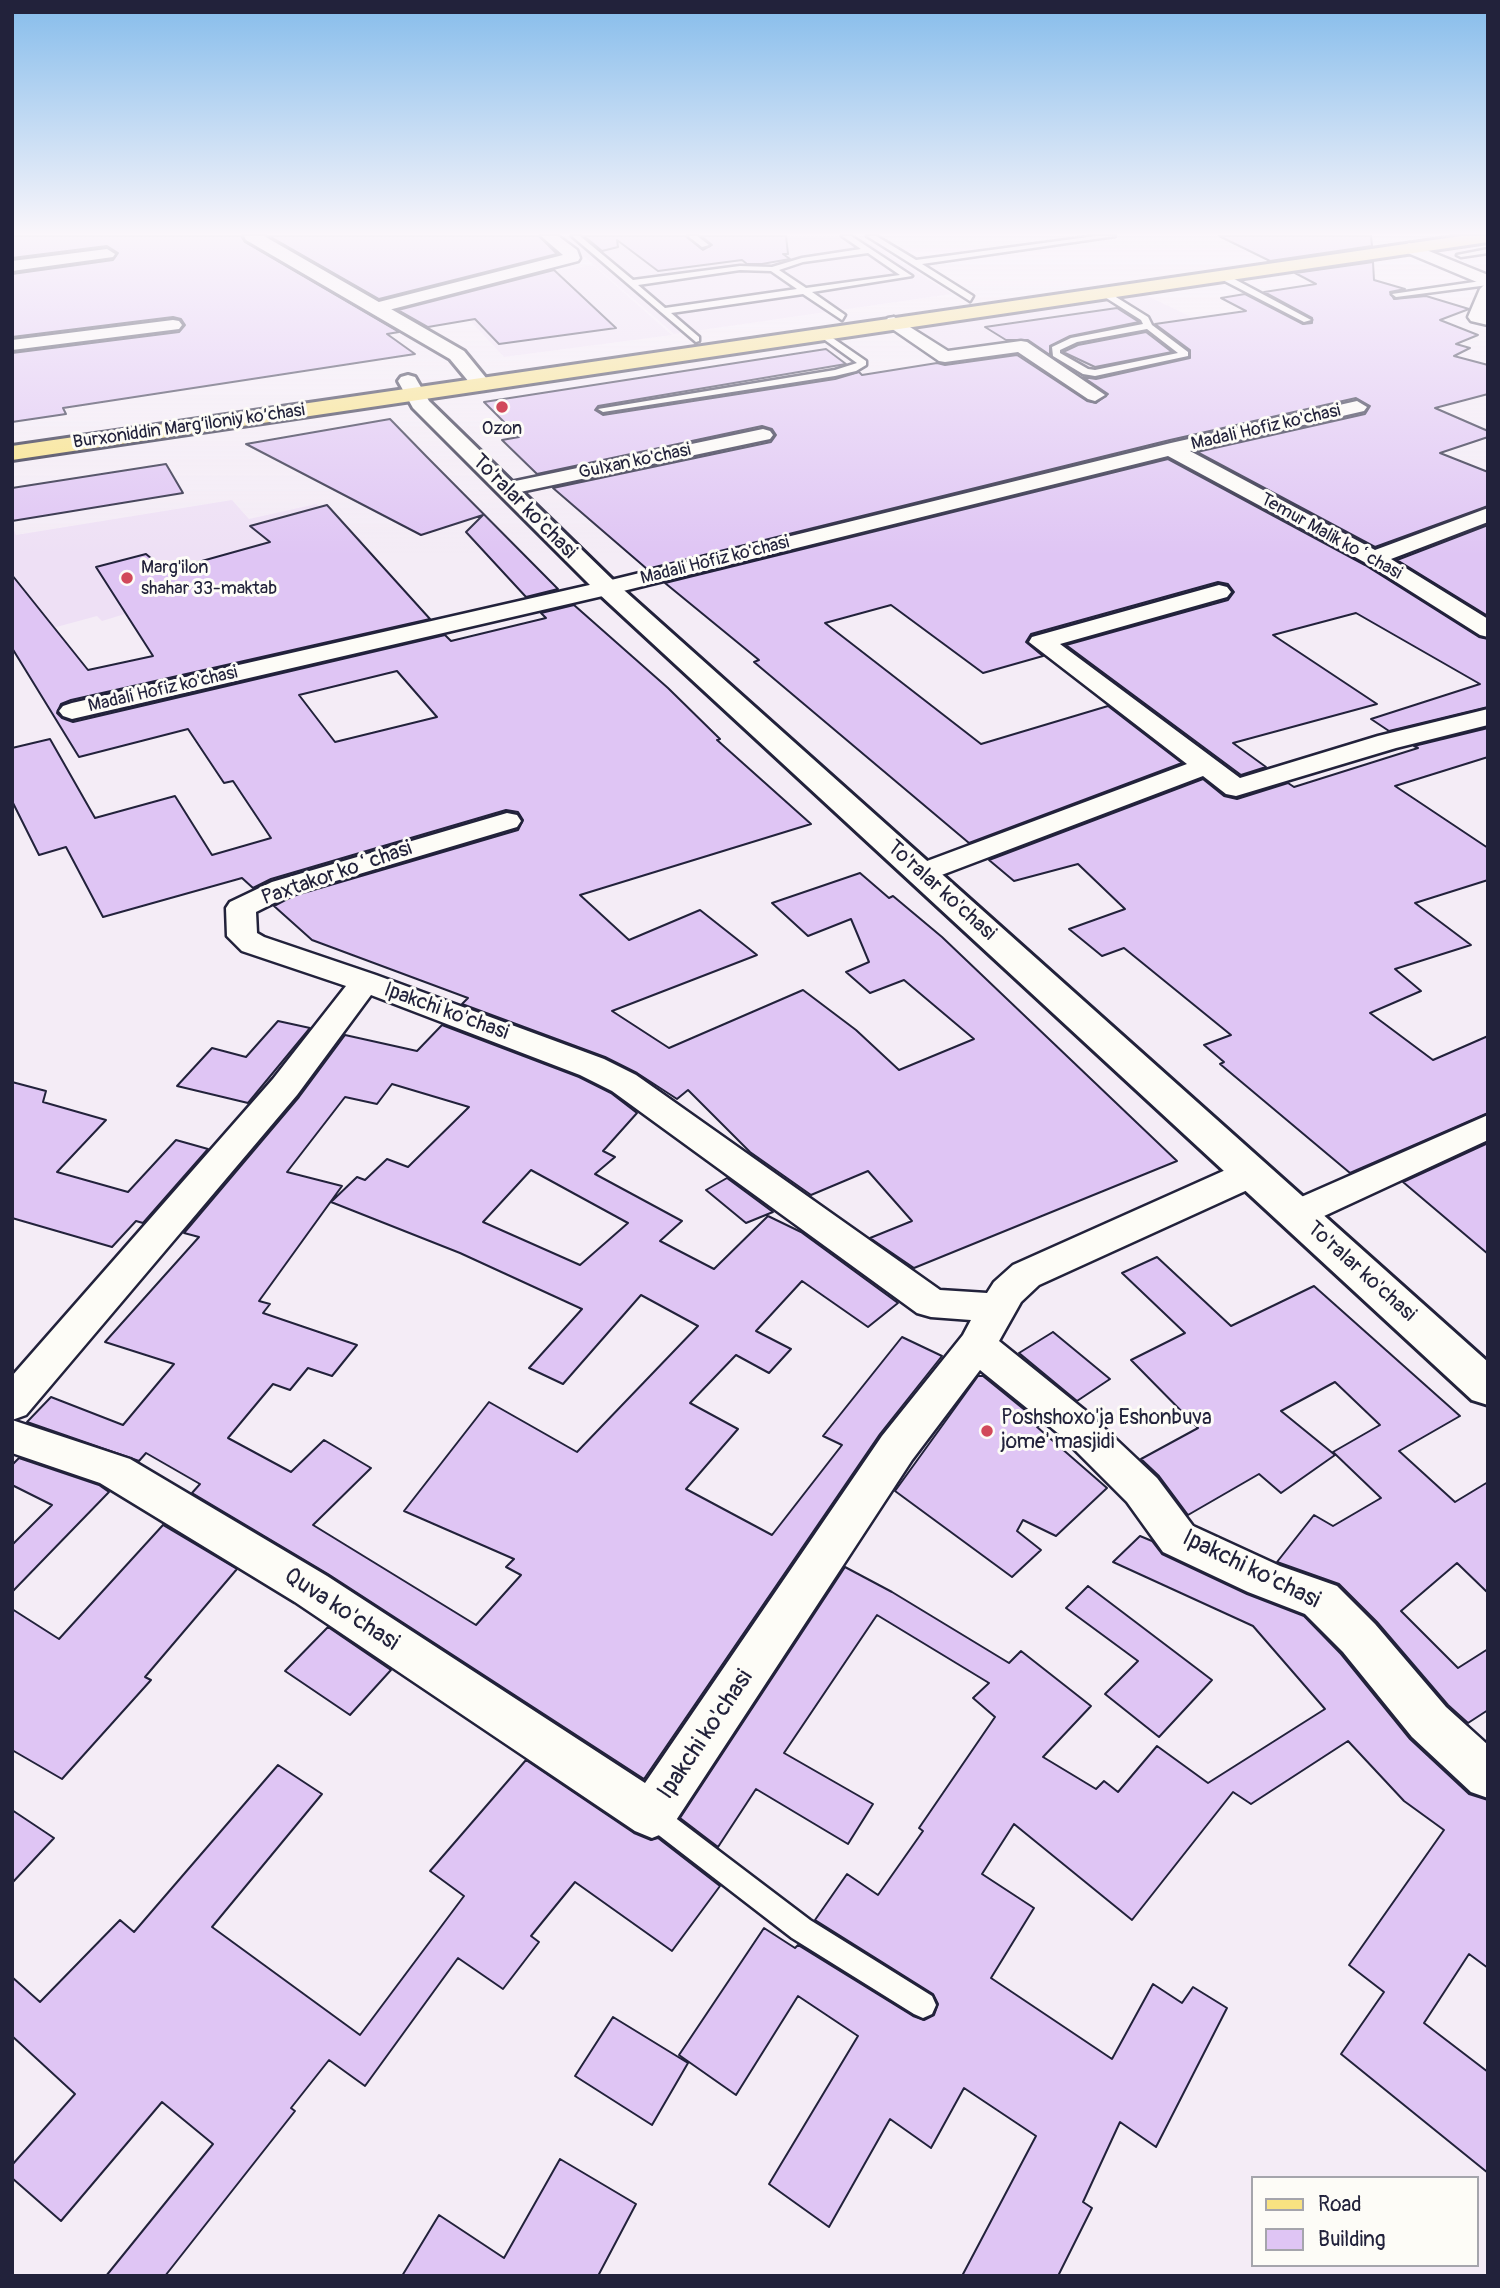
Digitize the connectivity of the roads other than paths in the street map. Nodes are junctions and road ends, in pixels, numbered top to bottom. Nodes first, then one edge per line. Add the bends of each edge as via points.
1 (30, 343) edge
2 (436, 343) edge
3 (675, 343) edge
4 (746, 343) edge
5 (835, 343) edge
6 (924, 343) edge
7 (1068, 343) edge
8 (1172, 343) edge
9 (12, 345) edge
10 (477, 378) junction
11 (412, 387) junction
12 (1095, 395) dead end
13 (1357, 407) dead end
14 (603, 409) dead end
15 (763, 435) dead end
16 (12, 442) edge
17 (1171, 449) junction
18 (12, 453) edge
19 (506, 489) junction
20 (1488, 514) edge
21 (1374, 558) junction
22 (607, 588) junction
23 (1219, 592) dead end
24 (1488, 602) edge
25 (1461, 613) junction
26 (1488, 630) edge
27 (72, 711) dead end
28 (1488, 717) edge
29 (1206, 766) junction
30 (507, 821) dead end
31 (921, 873) junction
32 (365, 982) junction
33 (1488, 1126) edge
34 (1252, 1173) junction
35 (1296, 1214) junction
36 (998, 1308) junction
37 (977, 1345) junction
38 (1488, 1388) edge
39 (12, 1404) edge
40 (12, 1436) edge
41 (1488, 1776) edge
42 (652, 1815) junction
43 (923, 2005) dead end

1 - 9 street
2 - 10 street via 457,355
3 - 10 main road, Burxoniddin Marg’iloniy ko’chasi
4 - 10 main road, Burxoniddin Marg’iloniy ko’chasi
5 - 14 lane via 863,363 835,373
6 - 12 street via 945,357 1021,346
7 - 8 lane via 1055,349 1056,354 1095,373 1185,354
10 - 11 main road, Burxoniddin Marg’iloniy ko’chasi
11 - 16 main road, Burxoniddin Marg’iloniy ko’chasi
11 - 18 main road, Burxoniddin Marg’iloniy ko’chasi
11 - 19 street, To'ralar ko'chasi via 419,404
13 - 17 street, Madali Hofiz ko'chasi
15 - 19 street, Gulxan ko'chasi
17 - 21 street, Temur Malik koʻchasi
17 - 22 street, Madali Hofiz ko'chasi
19 - 22 street, To'ralar ko'chasi
20 - 21 street
21 - 25 street, Temur Malik koʻchasi
22 - 27 street, Madali Hofiz ko'chasi
22 - 31 street, To'ralar ko'chasi
23 - 29 street via 1041,642
24 - 25 street
25 - 26 street, Temur Malik koʻchasi
28 - 29 street via 1236,788
29 - 31 street
30 - 32 street, Paxtakor koʻchasi via 282,888 241,908 242,936 253,944
31 - 34 street, To'ralar ko'chasi
32 - 36 street, Ipakchi ko'chasi via 624,1083 931,1303
32 - 39 street, Ipakchi ko'chasi via 285,1087
33 - 35 street
34 - 35 street, To'ralar ko'chasi
34 - 36 street, Ipakchi ko'chasi via 1026,1275
35 - 38 street, To'ralar ko'chasi
36 - 37 street, Ipakchi ko'chasi
37 - 41 street, Ipakchi ko'chasi via 1083,1433 1142,1490 1178,1539 1321,1600 1429,1721
37 - 42 street, Ipakchi ko'chasi via 897,1448
40 - 42 street, Quva ko'chasi via 114,1471 311,1589
42 - 43 lane via 802,1929

